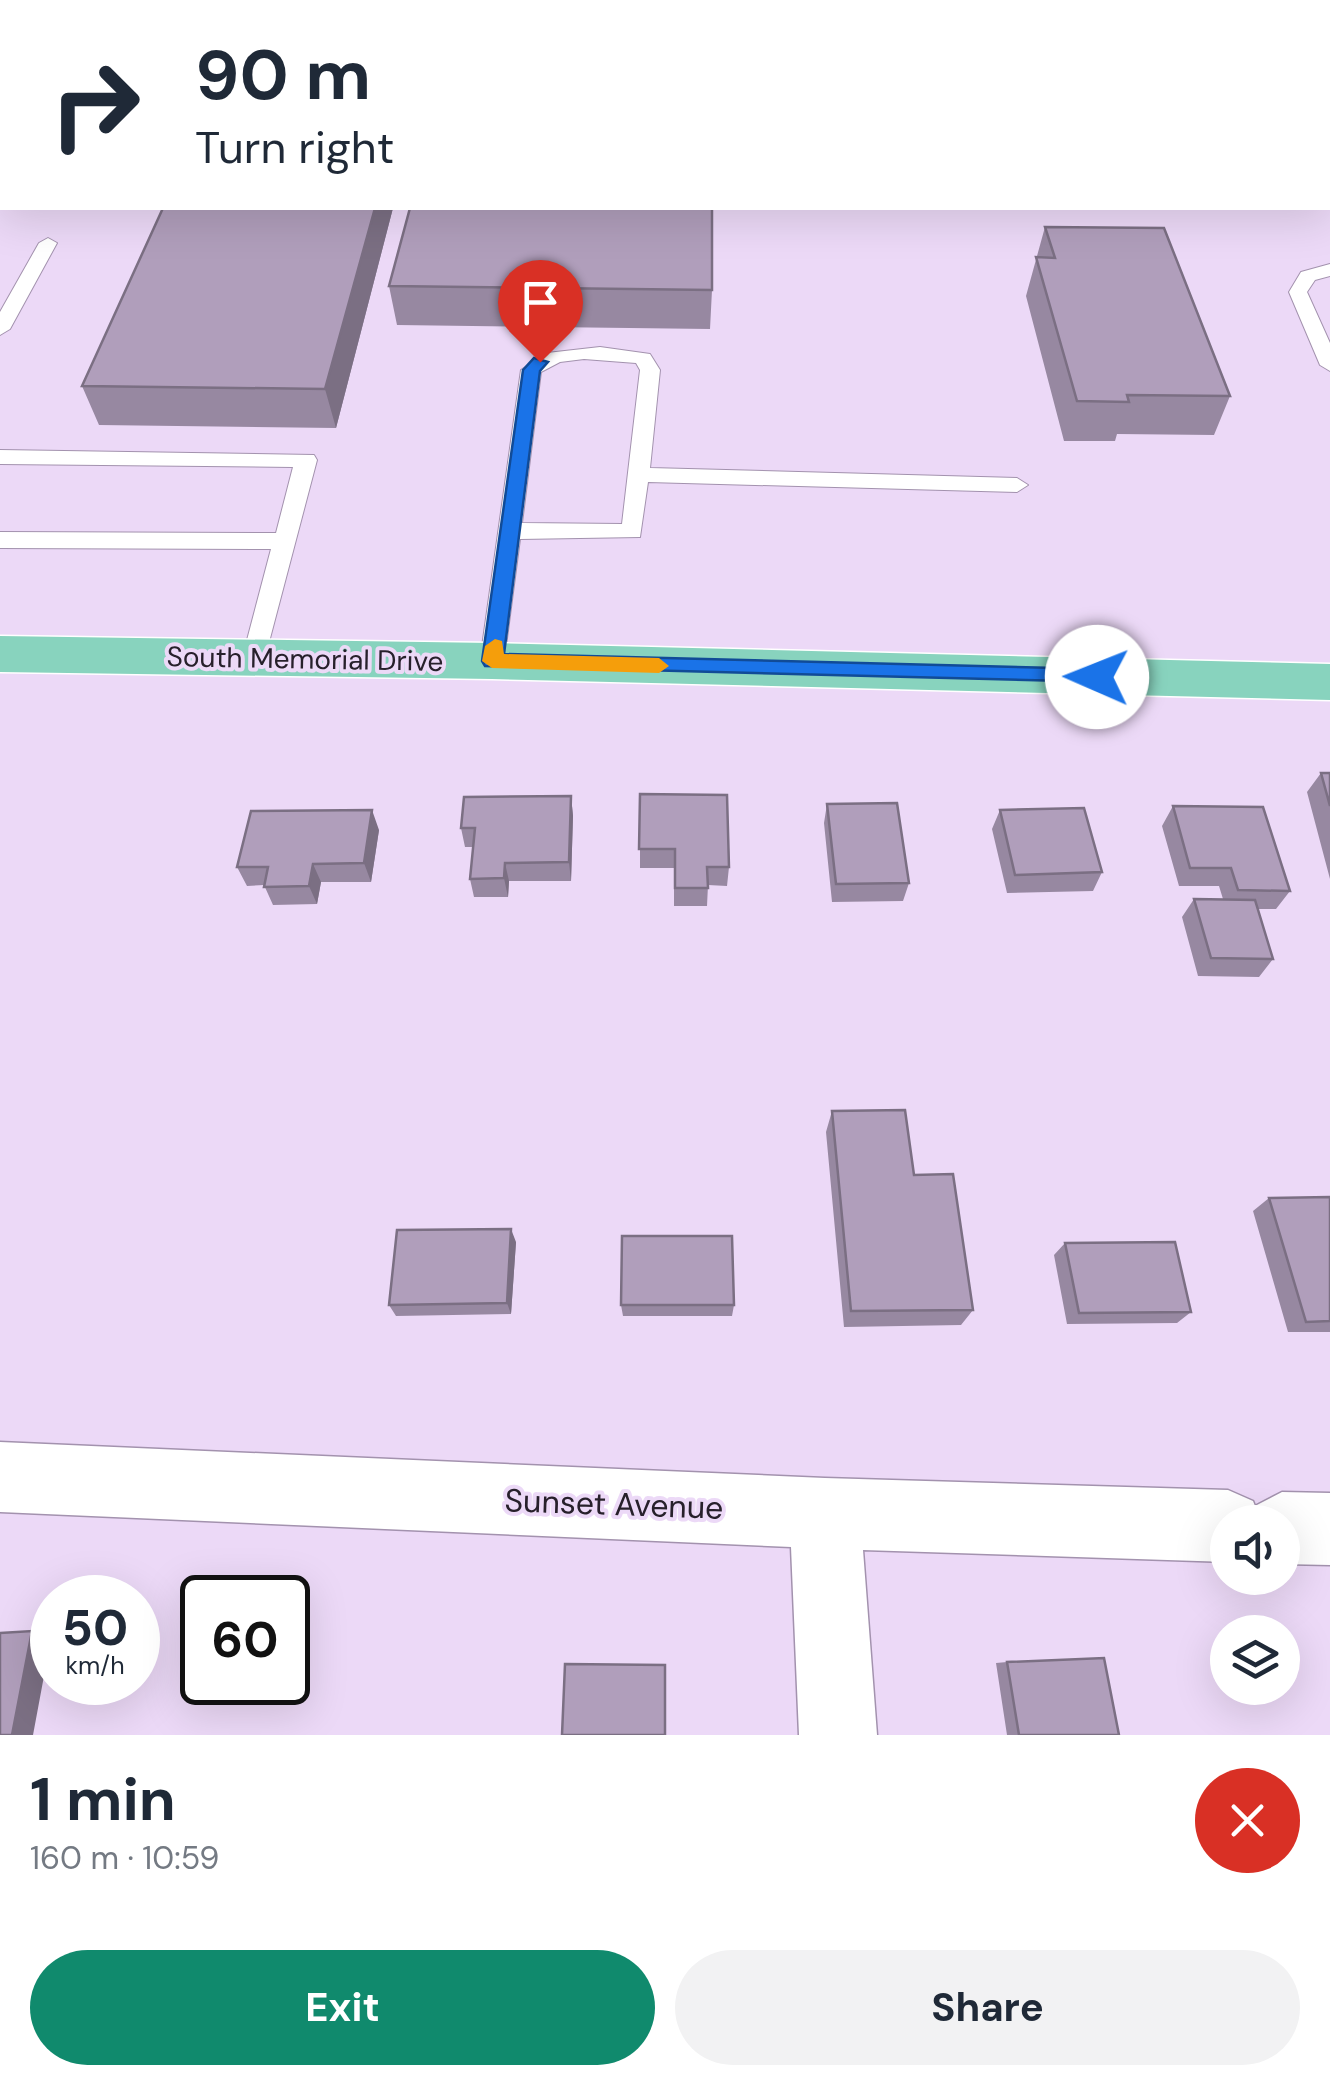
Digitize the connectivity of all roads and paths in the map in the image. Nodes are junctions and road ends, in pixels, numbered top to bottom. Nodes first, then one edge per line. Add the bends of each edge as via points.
1 (48, 243) dead end
2 (1330, 270) edge
3 (0, 329) edge
4 (1330, 365) edge
5 (0, 458) edge
6 (639, 475) junction
7 (1017, 485) dead end
8 (510, 531) junction
9 (0, 540) edge
10 (286, 541) junction
11 (0, 654) edge
12 (254, 660) junction
13 (492, 661) junction
14 (1330, 682) edge
15 (0, 1477) edge
16 (825, 1513) junction
17 (1210, 1525) edge
18 (1300, 1528) edge
19 (1330, 1529) edge
20 (838, 1735) edge

1 - 3 lane
2 - 4 lane via 1308,276 1298,292
5 - 10 lane via 306,460
6 - 7 lane
6 - 8 lane via 632,532
6 - 8 lane via 650,370 643,358 566,355 540,362 532,370
8 - 13 lane
9 - 10 lane
10 - 12 lane
11 - 12 main road, South Memorial Drive
12 - 13 main road, South Memorial Drive
13 - 14 main road, South Memorial Drive
15 - 16 street, Sunset Avenue
16 - 17 street, Sunset Avenue
16 - 20 street
18 - 19 street

